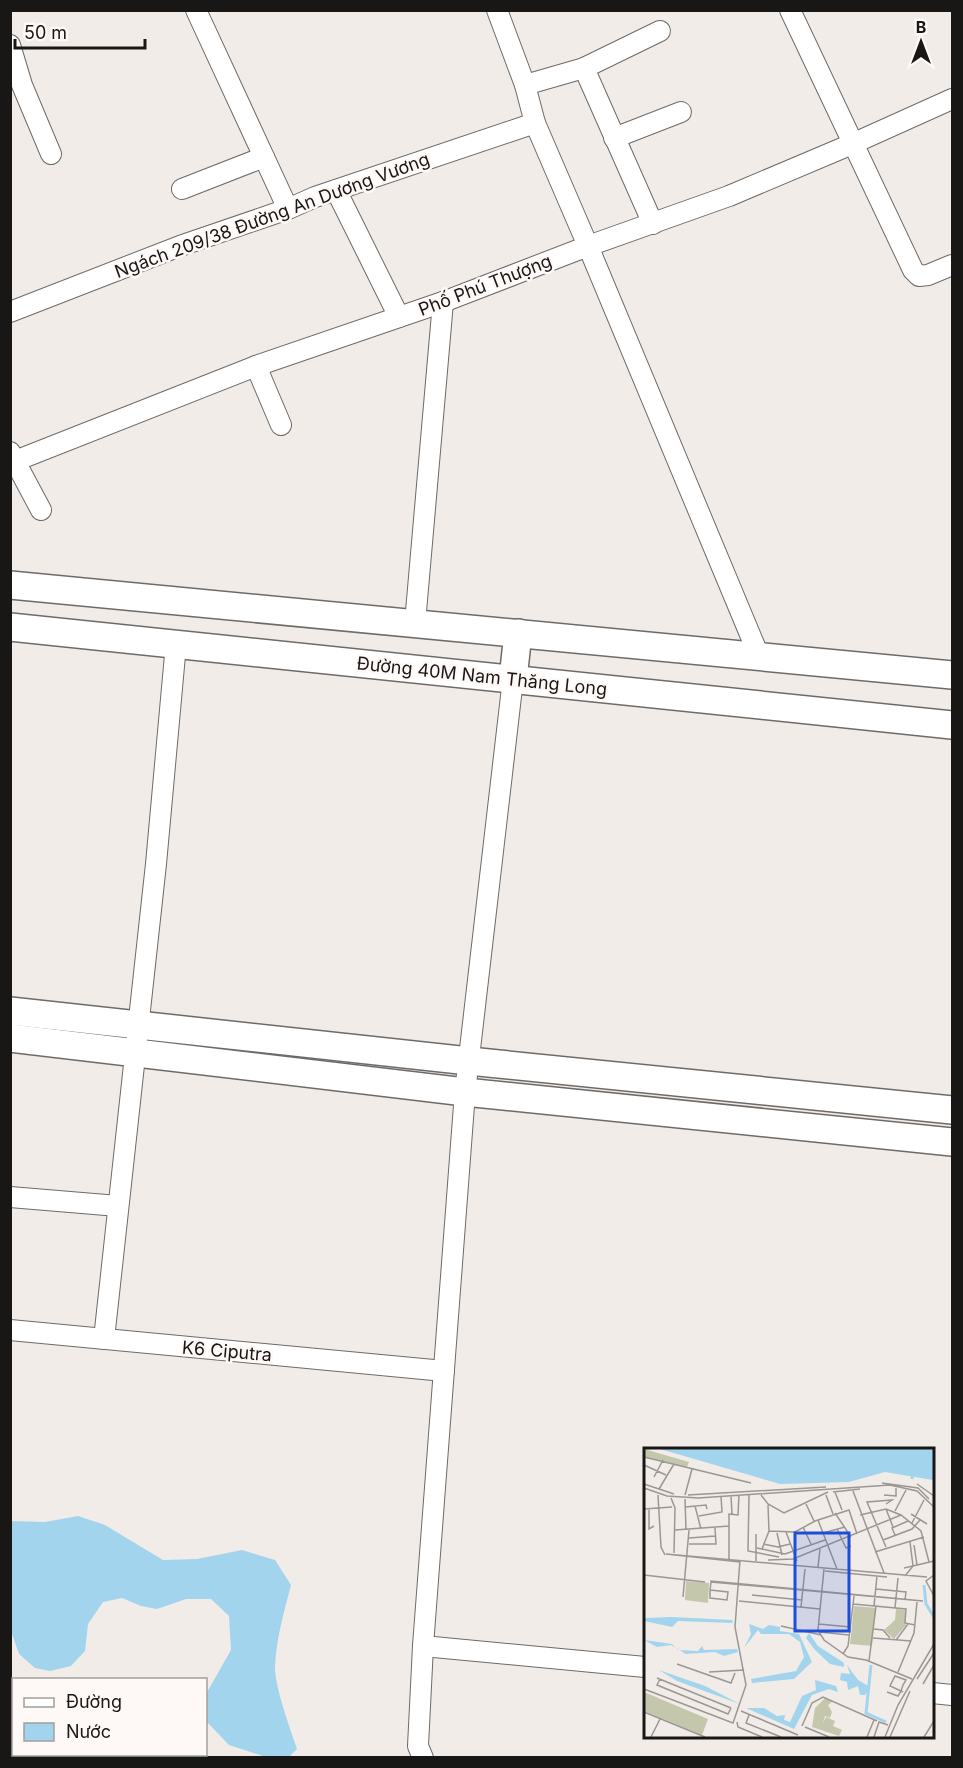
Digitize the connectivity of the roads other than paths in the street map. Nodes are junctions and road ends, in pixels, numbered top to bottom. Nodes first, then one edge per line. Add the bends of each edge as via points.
1 (196, 10) edge
2 (497, 10) edge
3 (790, 10) edge
4 (660, 31) dead end
5 (10, 45) edge
6 (584, 68) junction
7 (525, 85) junction
8 (16, 87) edge
9 (952, 99) edge
10 (681, 112) dead end
11 (535, 123) junction
12 (614, 138) junction
13 (852, 144) junction
14 (51, 154) dead end
15 (264, 157) junction
16 (182, 189) dead end
17 (336, 190) junction
18 (288, 209) junction
19 (653, 224) junction
20 (588, 246) junction
21 (952, 265) edge
22 (443, 302) junction
23 (10, 312) edge
24 (399, 317) junction
25 (256, 366) junction
26 (280, 425) dead end
27 (12, 459) edge
28 (41, 510) dead end
29 (10, 585) edge
30 (415, 623) junction
31 (10, 627) edge
32 (518, 633) junction
33 (176, 644) junction
34 (759, 657) junction
35 (952, 675) edge
36 (513, 679) junction
37 (952, 725) edge
38 (10, 1011) edge
39 (139, 1025) junction
40 (10, 1038) edge
41 (135, 1052) junction
42 (469, 1061) junction
43 (465, 1092) junction
44 (952, 1110) edge
45 (952, 1142) edge
46 (10, 1197) edge
47 (118, 1206) junction
48 (10, 1330) edge
49 (104, 1339) junction
50 (444, 1371) junction
51 (423, 1646) junction
52 (644, 1667) edge
53 (933, 1693) edge
54 (952, 1695) edge
55 (423, 1758) edge

1 - 15 street
2 - 7 street
3 - 13 street
4 - 6 street
5 - 8 street
6 - 7 street
6 - 12 street
7 - 11 street
8 - 14 street
9 - 13 street, Phố Phú Thượng
10 - 12 street
11 - 17 street, Ngách 209/38 Đường An Dương Vương
11 - 20 street
12 - 19 street
13 - 19 street, Phố Phú Thượng
13 - 21 street via 913,270 919,276 928,275
15 - 16 street
15 - 18 street
17 - 18 street, Ngách 209/38 Đường An Dương Vương
17 - 24 street
18 - 23 street, Ngách 209/38 Đường An Dương Vương
19 - 20 street, Phố Phú Thượng
20 - 22 street, Phố Phú Thượng
20 - 34 street
22 - 24 street, Phố Phú Thượng
22 - 30 street
24 - 25 street, Phố Phú Thượng
25 - 26 street
25 - 27 street, Phố Phú Thượng
27 - 28 street
29 - 30 street
30 - 32 street
31 - 33 street, Đường 40M Nam Thăng Long
32 - 34 street
32 - 36 street
33 - 36 street, Đường 40M Nam Thăng Long
33 - 39 street
34 - 35 street
36 - 37 street, Đường 40M Nam Thăng Long
36 - 42 street
38 - 39 street
39 - 41 street
39 - 42 street
40 - 41 street
41 - 43 street
41 - 47 street
42 - 43 street
42 - 44 street
43 - 45 street
43 - 50 street
46 - 47 street
47 - 49 street
48 - 49 street, K6 Ciputra
49 - 50 street, K6 Ciputra
50 - 51 street
51 - 52 street
51 - 55 street via 418,1746
53 - 54 street

